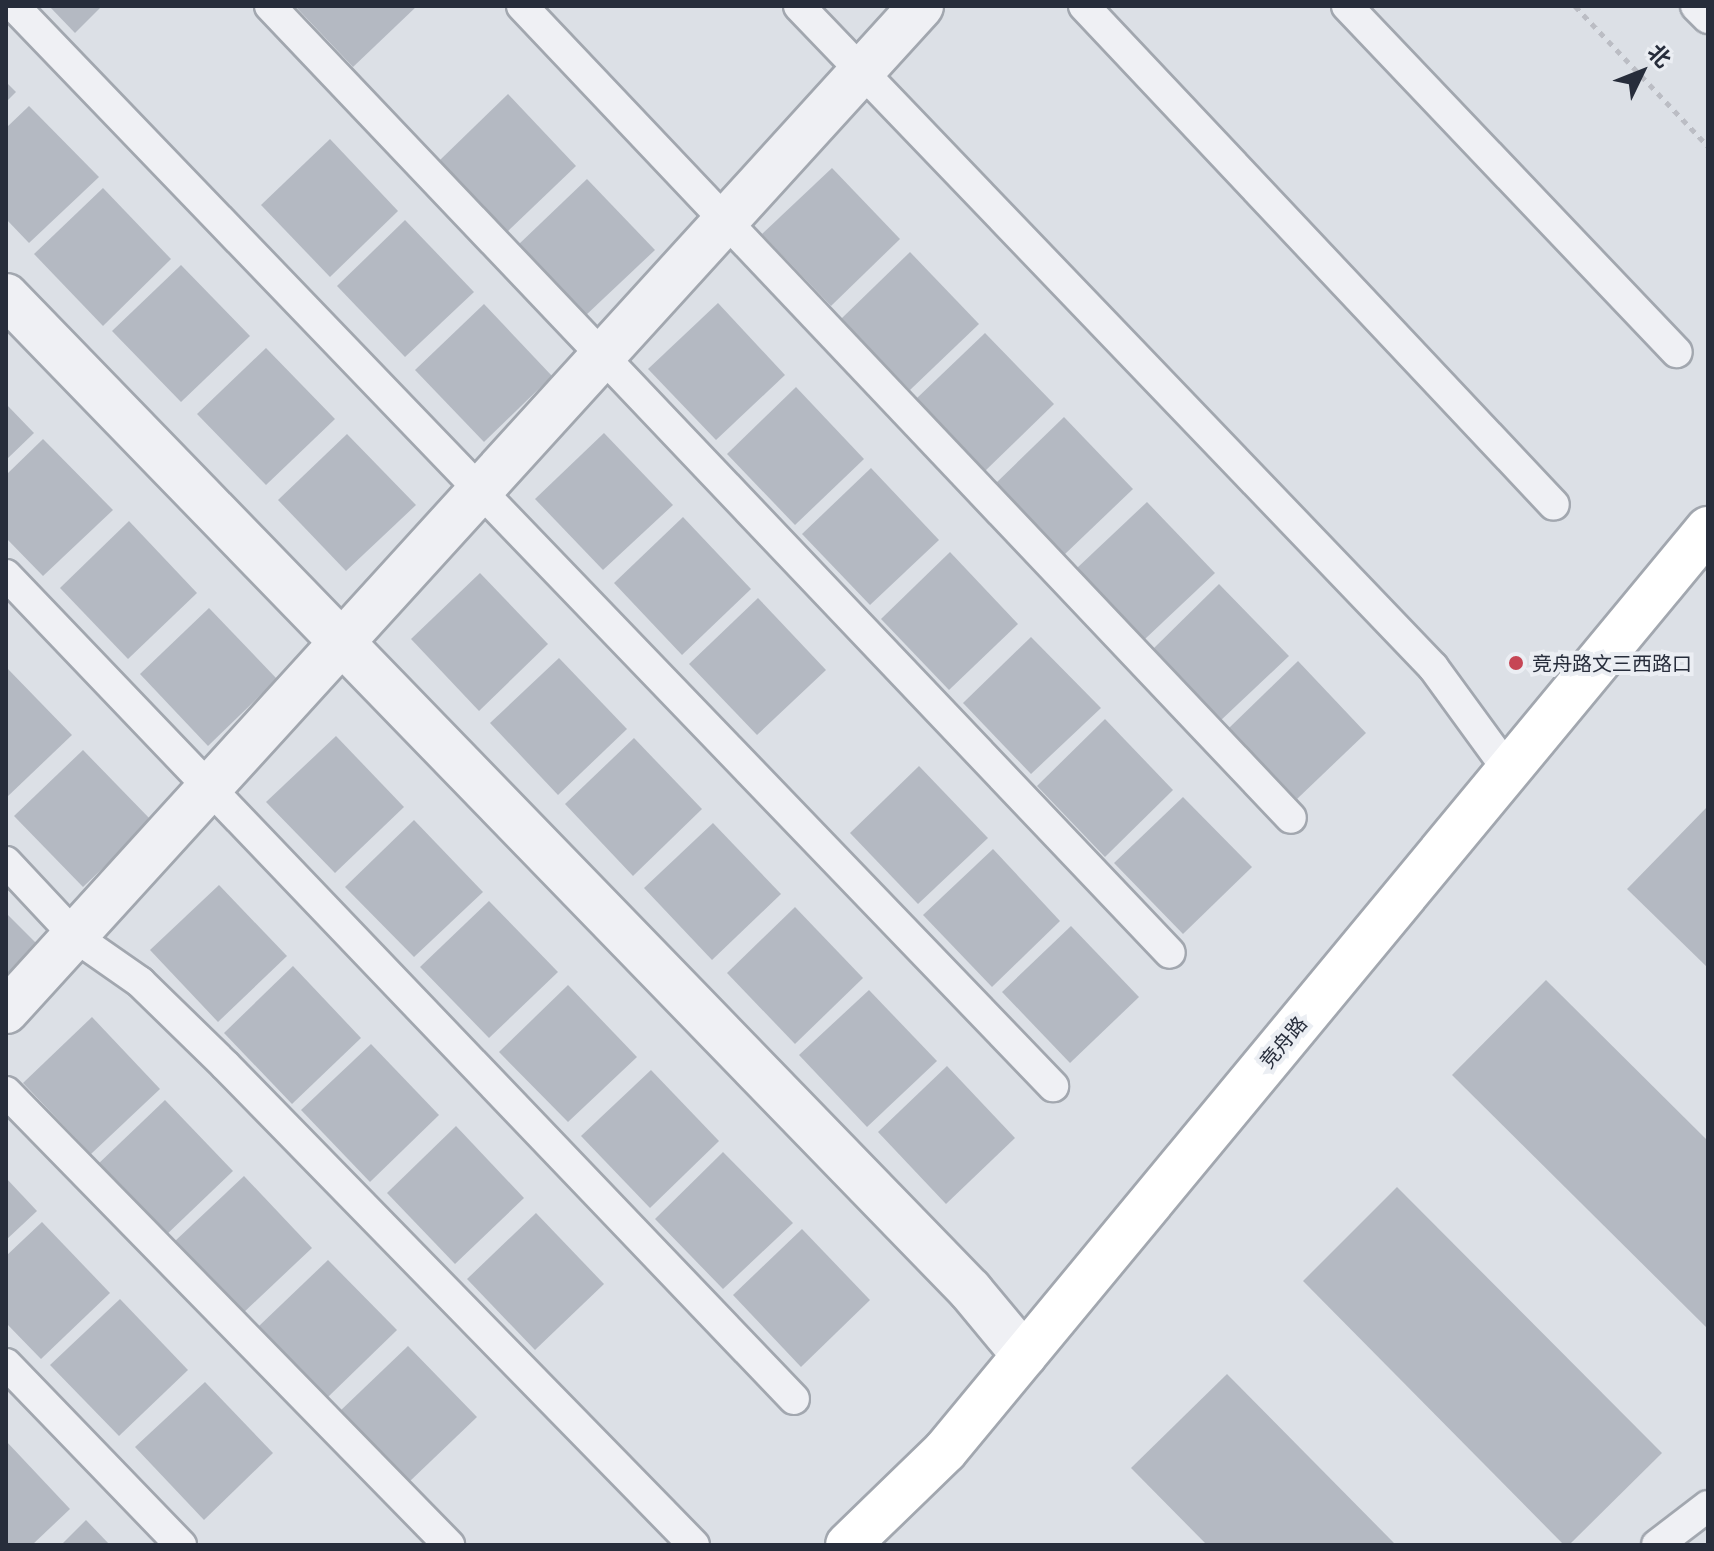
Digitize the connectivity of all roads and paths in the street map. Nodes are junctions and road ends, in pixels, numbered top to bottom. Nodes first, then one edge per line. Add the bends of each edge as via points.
1 (14, 6) edge
2 (270, 6) edge
3 (522, 6) edge
4 (799, 6) edge
5 (921, 6) edge
6 (1084, 6) edge
7 (1347, 6) edge
8 (1575, 6) edge
9 (1696, 6) edge
10 (1708, 18) edge
11 (862, 71) junction
12 (1708, 146) edge
13 (728, 220) junction
14 (6, 296) edge
15 (1677, 352) dead end
16 (606, 354) junction
17 (481, 492) junction
18 (1554, 505) dead end
19 (1708, 529) edge
20 (6, 575) edge
21 (344, 642) junction
22 (1508, 770) junction
23 (212, 789) junction
24 (1291, 818) dead end
25 (6, 862) edge
26 (77, 938) junction
27 (1170, 953) dead end
28 (6, 1011) edge
29 (1053, 1086) dead end
30 (6, 1092) edge
31 (1024, 1355) junction
32 (6, 1364) edge
33 (794, 1399) dead end
34 (1708, 1506) edge
35 (181, 1545) edge
36 (449, 1545) edge
37 (694, 1545) edge
38 (848, 1545) edge
39 (1657, 1545) edge

1 - 17 lane
2 - 16 lane
3 - 13 lane
4 - 11 lane
5 - 11 street
6 - 18 lane
7 - 15 lane
8 - 12 path
9 - 10 lane
11 - 13 street
11 - 22 lane via 1433,667
13 - 16 street
13 - 24 lane
14 - 21 street
16 - 17 street
16 - 27 lane
17 - 21 street
17 - 29 lane
19 - 22 street, 竞舟路
20 - 23 lane
21 - 23 street
21 - 31 street via 970,1290
22 - 31 street, 竞舟路
23 - 26 street
23 - 33 lane
25 - 26 lane
26 - 28 street
26 - 37 lane via 150,992
30 - 36 lane
31 - 38 street, 竞舟路 via 945,1451
32 - 35 lane
34 - 39 lane

